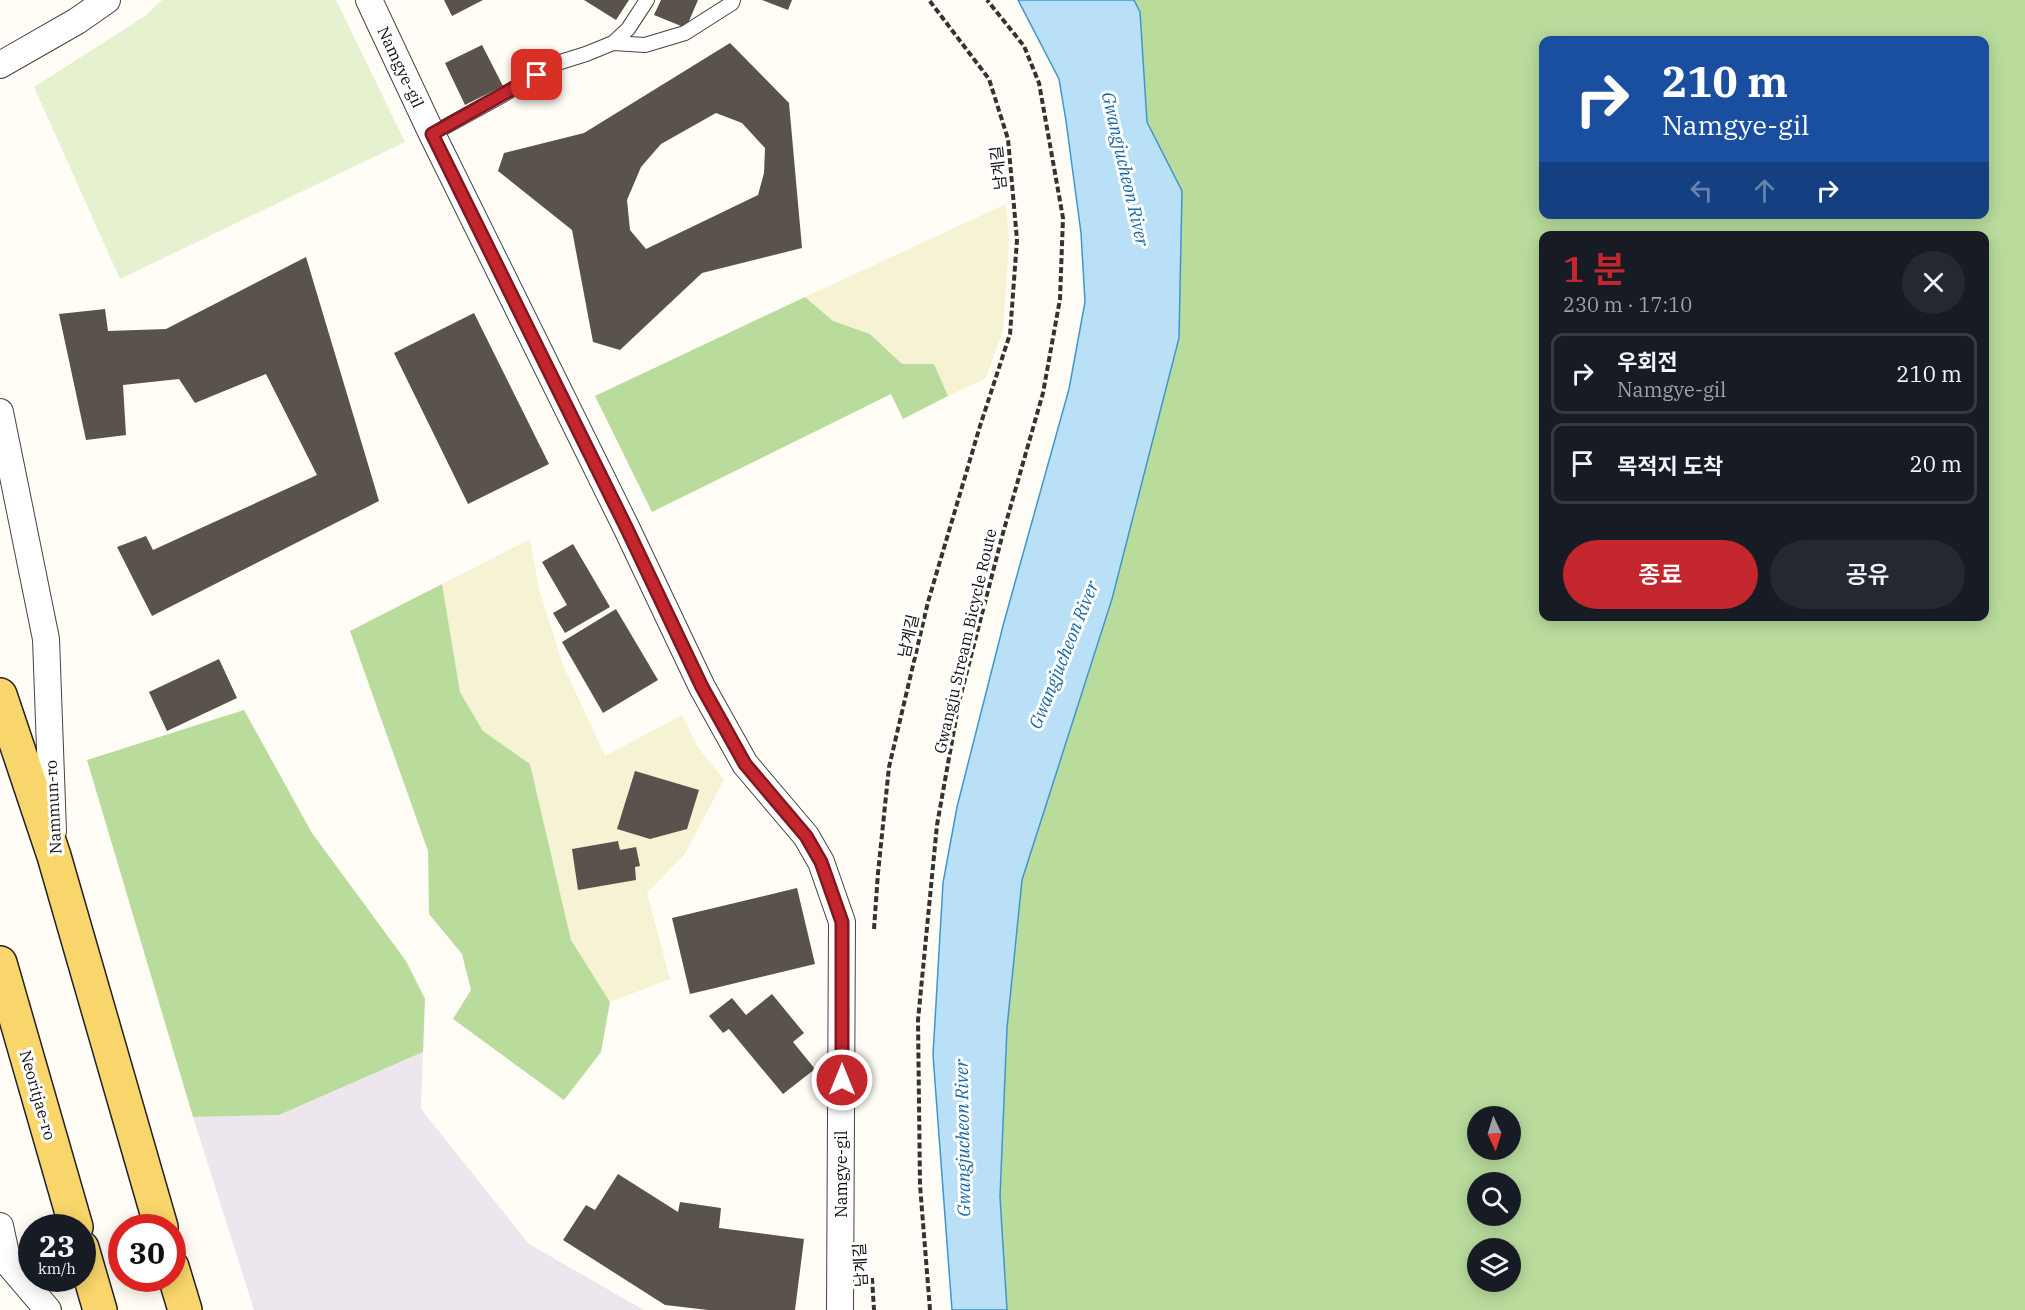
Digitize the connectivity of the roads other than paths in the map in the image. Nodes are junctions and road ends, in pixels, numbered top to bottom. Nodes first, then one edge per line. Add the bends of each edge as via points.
1 (107, 0) edge
2 (369, 0) edge
3 (647, 0) edge
4 (733, 0) edge
5 (613, 43) junction
6 (0, 65) edge
7 (432, 134) junction
8 (0, 412) edge
9 (0, 695) edge
10 (54, 856) junction
11 (0, 963) edge
12 (72, 1214) edge
13 (157, 1214) edge
14 (0, 1226) edge
15 (95, 1292) edge
16 (180, 1292) edge
17 (48, 1310) edge
18 (100, 1310) edge
19 (185, 1310) edge
20 (840, 1310) edge

1 - 6 street
2 - 7 street, Namgye-gil
3 - 5 lane via 628,30
4 - 5 lane via 685,33 645,45
5 - 7 lane via 554,64
7 - 20 street, Namgye-gil via 702,687 745,764 806,836 833,893 842,922
8 - 10 street, Nammun-ro via 46,639
9 - 10 main road
10 - 13 main road, Nammun-ro
11 - 12 main road, Neoritjae-ro
14 - 17 street via 9,1263
15 - 18 main road
16 - 19 main road

